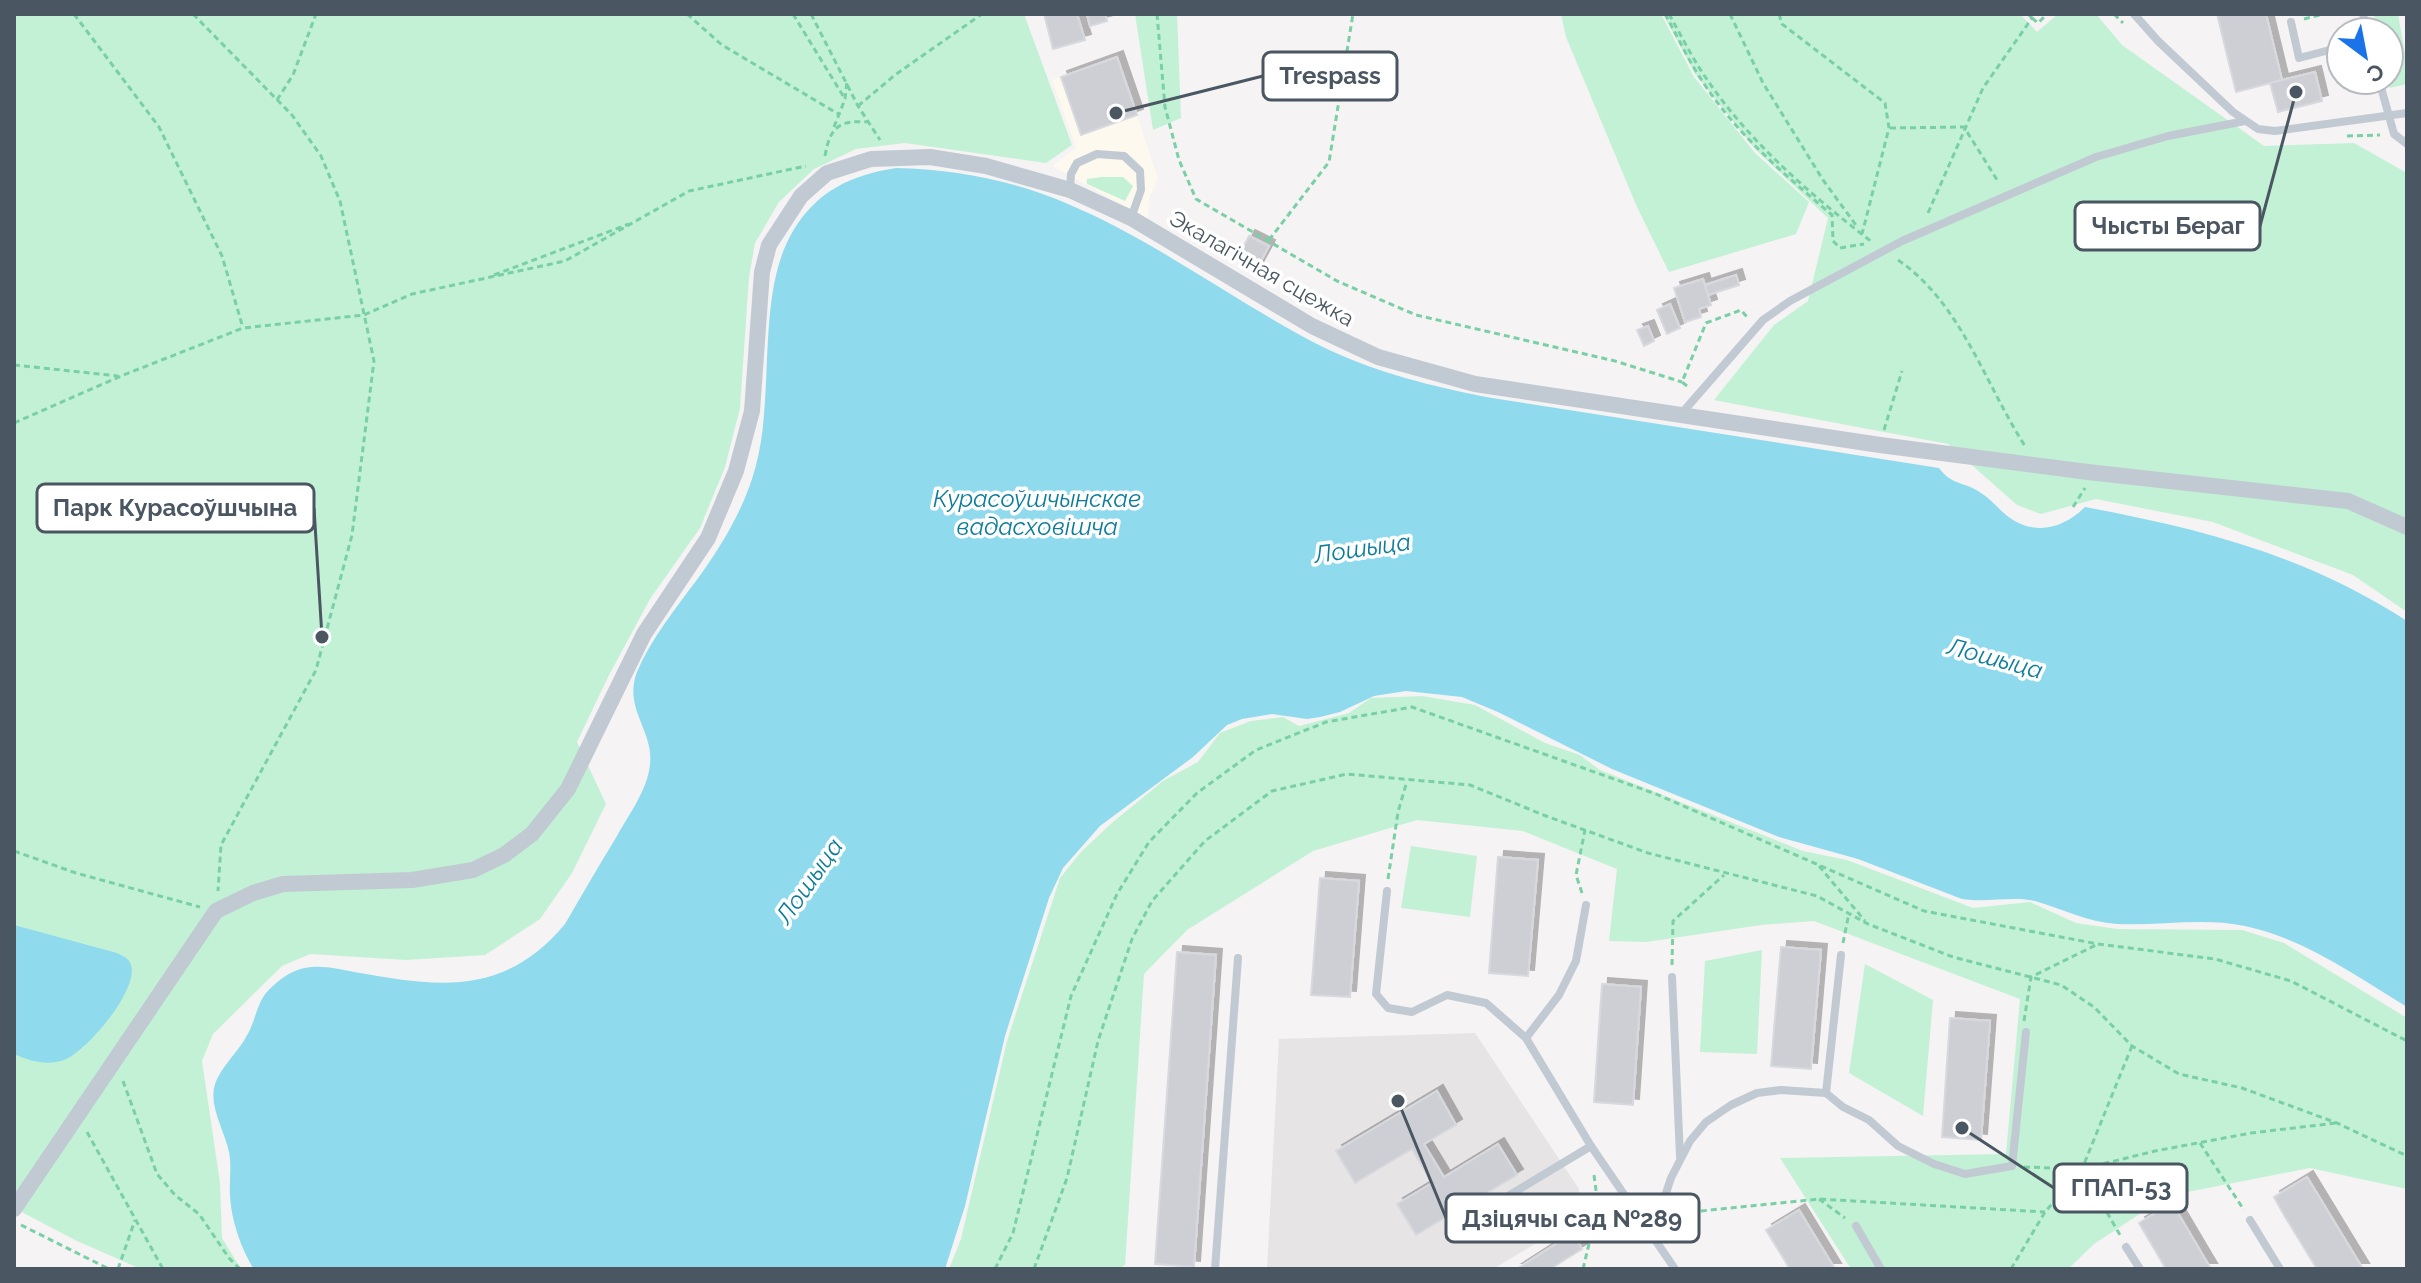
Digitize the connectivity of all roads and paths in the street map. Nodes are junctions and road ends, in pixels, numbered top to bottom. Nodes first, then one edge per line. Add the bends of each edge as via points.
1 (74, 14) edge
2 (193, 14) edge
3 (316, 14) edge
4 (687, 14) edge
5 (793, 14) edge
6 (811, 14) edge
7 (982, 14) edge
8 (1157, 14) edge
9 (1353, 14) edge
10 (1667, 14) edge
11 (1730, 14) edge
12 (1779, 14) edge
13 (2047, 14) edge
14 (2114, 14) edge
15 (2134, 14) edge
16 (2030, 16) edge
17 (2291, 22) dead end
18 (2125, 25) dead end
19 (2325, 51) edge
20 (847, 81) junction
21 (2383, 96) edge
22 (845, 99) junction
23 (277, 100) junction
24 (858, 106) junction
25 (2407, 113) edge
26 (840, 115) junction
27 (2389, 116) junction
28 (2245, 121) junction
29 (867, 122) junction
30 (1964, 127) junction
31 (1889, 128) junction
32 (832, 131) junction
33 (2394, 134) junction
34 (2338, 137) dead end
35 (2407, 144) edge
36 (891, 157) junction
37 (827, 173) junction
38 (2001, 186) dead end
39 (1070, 190) junction
40 (1131, 218) junction
41 (642, 219) junction
42 (1925, 220) dead end
43 (1862, 234) junction
44 (1269, 240) junction
45 (1884, 251) junction
46 (479, 281) junction
47 (364, 315) junction
48 (1752, 323) dead end
49 (243, 328) junction
50 (14, 365) edge
51 (1902, 371) dead end
52 (121, 376) junction
53 (1682, 382) junction
54 (1691, 389) dead end
55 (1682, 413) junction
56 (14, 423) edge
57 (1880, 445) junction
58 (2038, 466) junction
59 (2084, 492) dead end
60 (2073, 507) dead end
61 (2407, 527) edge
62 (1407, 780) junction
63 (1585, 830) junction
64 (14, 851) edge
65 (1818, 865) dead end
66 (1725, 874) junction
67 (1387, 891) joint
68 (1586, 905) joint
69 (216, 911) junction
70 (1849, 913) junction
71 (1868, 924) junction
72 (2098, 944) dead end
73 (1841, 955) joint
74 (1238, 958) dead end
75 (1672, 977) joint
76 (2031, 977) junction
77 (2024, 1015) dead end
78 (2026, 1032) dead end
79 (1526, 1038) junction
80 (2132, 1046) junction
81 (110, 1067) junction
82 (1826, 1093) junction
83 (77, 1114) junction
84 (2337, 1123) junction
85 (2200, 1143) junction
86 (1591, 1146) junction
87 (2407, 1156) edge
88 (1680, 1158) junction
89 (2012, 1166) junction
90 (2082, 1169) junction
91 (1819, 1199) junction
92 (14, 1209) edge
93 (2045, 1212) junction
94 (1660, 1216) junction
95 (135, 1219) junction
96 (2250, 1220) joint
97 (14, 1222) edge
98 (1856, 1226) joint
99 (1450, 1231) dead end
100 (1652, 1235) junction
101 (2126, 1247) joint
102 (109, 1269) edge
103 (118, 1269) edge
104 (163, 1269) edge
105 (240, 1269) edge
106 (1034, 1269) edge
107 (1215, 1269) edge
108 (1583, 1269) edge
109 (1675, 1269) edge
110 (1881, 1269) edge
111 (2011, 1269) edge
112 (2140, 1269) edge
113 (2280, 1269) edge

1 - 49 path via 159,127 222,256
2 - 23 path
3 - 23 path via 293,75
4 - 26 path via 722,45
5 - 22 path
6 - 20 path
7 - 24 path
8 - 44 path via 1165,107 1196,199
9 - 44 path via 1329,162
10 - 43 path via 1745,129
10 - 43 path via 1701,80 1741,132 1832,215 1833,241 1840,248 1873,243
11 - 43 path via 1763,83
12 - 31 path via 1782,24 1885,103
13 - 16 path via 2038,23
14 - 18 path
15 - 28 lane
16 - 30 path
17 - 19 lane via 2299,58
20 - 22 path
20 - 24 path
21 - 27 lane
22 - 26 path
23 - 47 path via 321,156 340,201
24 - 29 path
25 - 27 lane
26 - 32 path
27 - 28 lane via 2275,131
27 - 33 lane
28 - 45 lane via 2096,157
29 - 32 path via 847,121
29 - 36 path
30 - 31 path
30 - 38 path
30 - 42 path
31 - 43 path
32 - 37 path via 824,159
33 - 34 path
33 - 35 lane
36 - 37 street, Экалагічная сцежка
36 - 39 street, Экалагічная сцежка via 986,166
37 - 41 path via 806,166 689,191
37 - 69 street via 801,196 769,245 762,272 752,411 736,471 708,538 644,634 575,776 532,834 473,870 412,880 283,884
39 - 40 street, Экалагічная сцежка
39 - 40 lane via 1077,163 1097,154 1124,156 1140,171 1141,190
40 - 55 street, Экалагічная сцежка via 1312,326 1378,357 1475,384
41 - 46 path
41 - 46 path via 565,261
44 - 53 path via 1337,281 1416,315
45 - 55 lane via 1763,320
45 - 58 path via 1912,269 1944,302
46 - 47 path via 412,294
47 - 49 path
47 - 69 path via 374,361 352,535 316,670 221,845
48 - 53 path via 1741,310 1706,323
49 - 52 path
50 - 52 path
51 - 57 path
52 - 56 path
53 - 54 path
55 - 57 street, Экалагічная сцежка
57 - 58 street, Экалагічная сцежка
58 - 61 street, Экалагічная сцежка via 2348,501
59 - 60 path
62 - 63 path via 1470,785
62 - 67 path
62 - 106 path via 1347,774 1272,791 1205,841 1152,901 1132,939 1098,1041 1067,1178
63 - 66 path
63 - 68 path via 1576,875
64 - 69 path
65 - 71 path
66 - 70 path via 1817,896
66 - 75 path via 1673,921
67 - 79 lane via 1376,994 1388,1008 1412,1012 1447,995 1486,1003
68 - 79 lane via 1576,961 1559,995
69 - 81 street
70 - 71 path
70 - 73 path
71 - 76 path via 1953,957
72 - 76 path
73 - 82 lane
74 - 107 lane
75 - 88 lane
76 - 77 path
76 - 80 path via 2061,985 2094,1007
78 - 89 lane
79 - 86 lane
80 - 84 path via 2179,1074 2242,1088
80 - 90 path
81 - 83 street
81 - 105 path via 125,1083 157,1174 199,1214
82 - 88 lane via 1757,1093 1706,1122
82 - 89 lane via 1898,1146 1934,1164 1965,1174
83 - 92 street
83 - 95 path
84 - 85 path
84 - 87 path
85 - 90 path
85 - 96 path
86 - 99 lane
86 - 100 lane
86 - 108 path via 1598,1206
88 - 94 lane
89 - 90 path
90 - 93 path
90 - 101 path
91 - 93 path
91 - 94 path
91 - 98 path
93 - 111 path
94 - 100 lane
95 - 103 path
95 - 104 path
96 - 113 lane
97 - 102 path
98 - 110 lane
100 - 109 lane
101 - 112 lane

